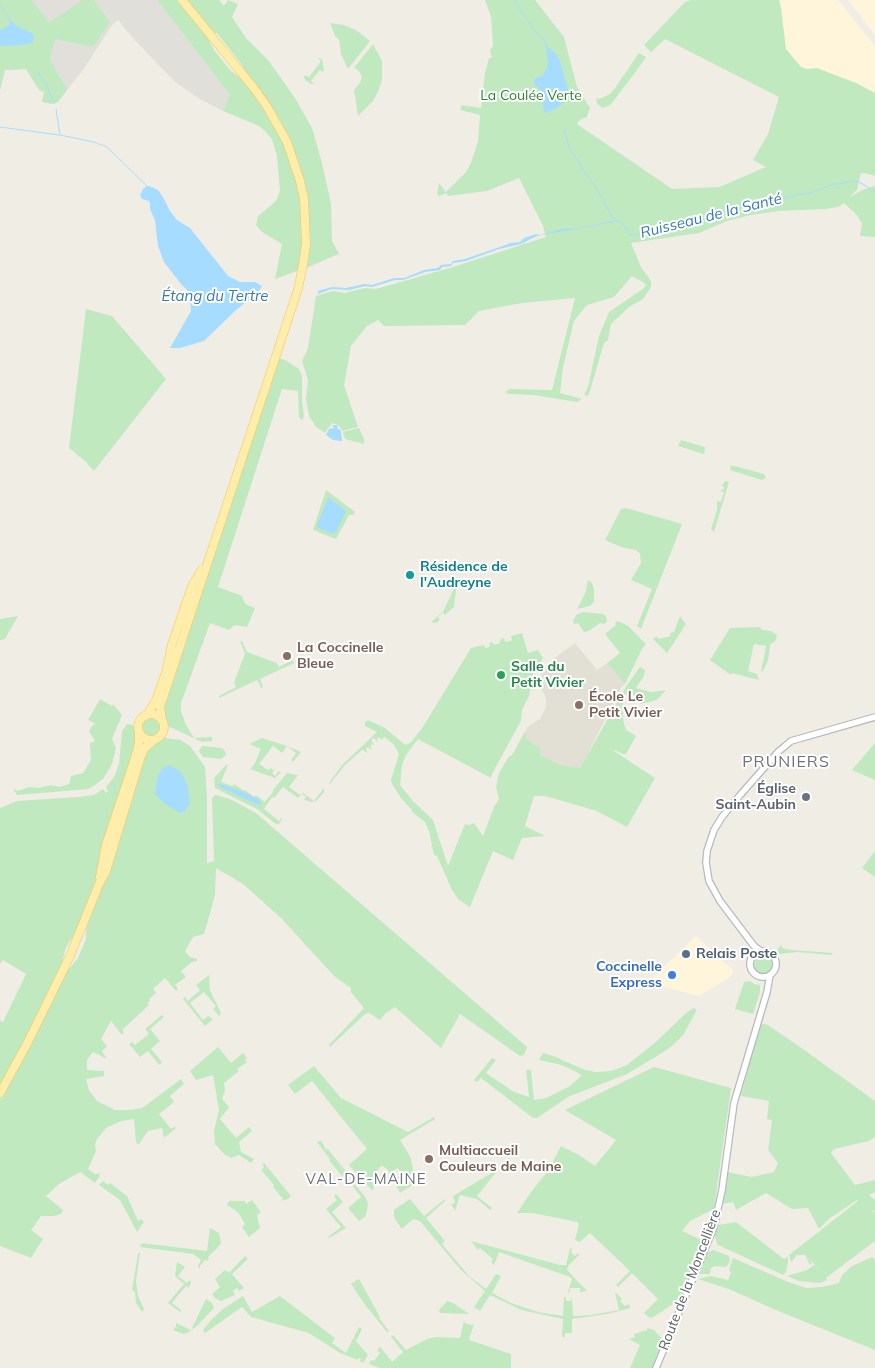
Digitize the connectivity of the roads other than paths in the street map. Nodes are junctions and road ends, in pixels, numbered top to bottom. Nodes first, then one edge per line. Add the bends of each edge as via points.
1 (182, 0) edge
2 (210, 554) junction
3 (147, 715) junction
4 (875, 717) edge
5 (162, 720) junction
6 (139, 733) junction
7 (154, 740) junction
8 (99, 884) junction
9 (754, 946) junction
10 (761, 951) junction
11 (754, 955) junction
12 (770, 975) junction
13 (760, 976) junction
14 (767, 987) junction
15 (0, 1093) edge
16 (656, 1368) edge

1 - 2 main road via 276,122 287,142 300,180 306,222 298,289
2 - 3 main road via 192,586 166,672
2 - 5 main road via 160,707
3 - 5 main road via 155,715
3 - 6 main road via 139,722
4 - 9 street via 791,741 740,794 714,830 706,863 710,881 720,901
5 - 7 main road via 164,730
6 - 7 main road
6 - 8 main road via 139,743 106,845
7 - 8 main road via 144,748 109,862
8 - 15 main road via 70,956
9 - 10 street
9 - 11 street
10 - 11 street
10 - 12 street via 770,953 776,960
11 - 13 street via 750,961 751,970
12 - 13 street
12 - 14 street, Route de la Moncellière
13 - 14 street
14 - 16 street, Route de la Moncellière via 734,1103 714,1227

